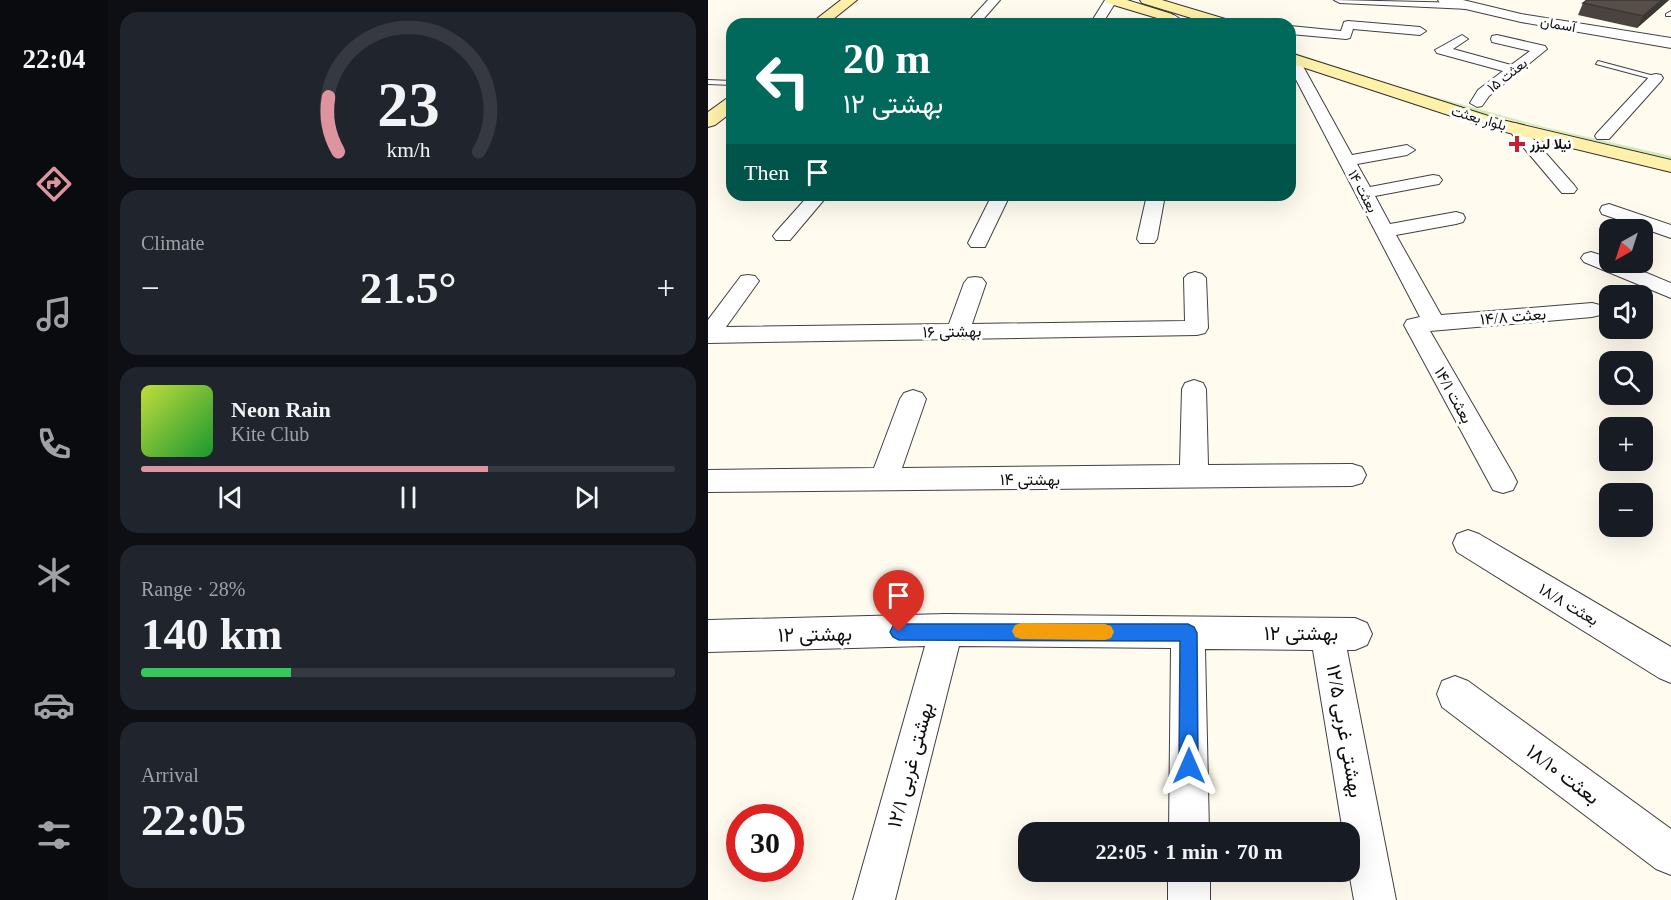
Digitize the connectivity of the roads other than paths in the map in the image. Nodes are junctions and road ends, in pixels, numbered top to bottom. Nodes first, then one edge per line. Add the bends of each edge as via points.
1 (994, 0) edge
2 (1111, 0) edge
3 (1147, 0) edge
4 (1340, 0) edge
5 (1445, 0) edge
6 (847, 3) edge
7 (1469, 6) junction
8 (825, 18) edge
9 (841, 18) edge
10 (978, 18) edge
11 (1100, 18) edge
12 (1164, 18) edge
13 (1207, 18) edge
14 (1296, 31) edge
15 (1420, 31) dead end
16 (1462, 39) dead end
17 (1497, 39) dead end
18 (1671, 43) edge
19 (1296, 56) edge
20 (1598, 63) dead end
21 (1296, 64) edge
22 (1512, 69) junction
23 (1656, 78) joint
24 (708, 82) edge
25 (726, 84) edge
26 (726, 90) edge
27 (708, 103) edge
28 (726, 108) edge
29 (1470, 109) junction
30 (708, 121) edge
31 (1515, 128) junction
32 (1603, 136) junction
33 (1407, 150) dead end
34 (1671, 151) edge
35 (1347, 161) junction
36 (1671, 166) edge
37 (1433, 180) dead end
38 (1568, 189) dead end
39 (1364, 194) junction
40 (814, 201) edge
41 (998, 201) edge
42 (1155, 201) edge
43 (1609, 210) dead end
44 (1456, 218) dead end
45 (1384, 231) junction
46 (1671, 232) edge
47 (783, 236) dead end
48 (1147, 239) dead end
49 (978, 243) dead end
50 (1591, 258) dead end
51 (1196, 278) dead end
52 (748, 281) dead end
53 (975, 283) dead end
54 (1671, 291) edge
55 (1592, 310) dead end
56 (1434, 323) junction
57 (958, 331) junction
58 (709, 335) edge
59 (1194, 389) dead end
60 (913, 399) dead end
61 (1352, 475) dead end
62 (1194, 478) junction
63 (884, 480) junction
64 (708, 481) edge
65 (1503, 482) dead end
66 (1468, 543) dead end
67 (946, 630) junction
68 (1188, 633) junction
69 (1341, 634) joint
70 (708, 636) edge
71 (1671, 666) edge
72 (1455, 694) dead end
73 (1189, 822) edge
74 (1671, 854) edge
75 (1189, 882) edge
76 (874, 900) edge
77 (1189, 900) edge
78 (1375, 900) edge

1 - 10 street
2 - 11 street
2 - 12 main road
3 - 13 main road
4 - 7 street
5 - 7 street, آسمان
6 - 8 main road
6 - 9 main road
7 - 18 street, آسمان
14 - 15 street via 1346,35 1348,25
16 - 22 street via 1442,50
17 - 22 street, بعثت ۱۵ via 1540,49
19 - 29 main road, بلوار بعثت
20 - 23 lane
21 - 35 street, بعثت ۱۴
22 - 29 street, بعثت ۱۵
23 - 32 street
24 - 25 lane
26 - 27 main road
28 - 30 main road
29 - 31 main road, بلوار بعثت
29 - 32 main road, بلوار بعثت
31 - 36 main road, بلوار بعثت
31 - 38 street
32 - 34 main road, بلوار بعثت
33 - 35 street
35 - 39 street, بعثت ۱۴
37 - 39 street
39 - 45 street, بعثت ۱۴
40 - 47 street
41 - 49 street
42 - 48 street
43 - 46 street
44 - 45 street
45 - 56 street, بعثت ۱۴
50 - 54 street
51 - 57 street, ۱۶ بهشتی via 1197,328
52 - 58 street
53 - 57 street
55 - 56 street, ۱۴/۸ بعثت
56 - 65 street, ۱۴/۱ بعثت via 1415,324
57 - 58 street, ۱۶ بهشتی
59 - 62 street
60 - 63 street
61 - 62 street, ۱۴ بهشتی
62 - 63 street, ۱۴ بهشتی
63 - 64 street, ۱۴ بهشتی
66 - 71 street, ۱۸/۸ بعثت
67 - 68 street, ۱۲ بهشتی
67 - 70 street, ۱۲ بهشتی
67 - 76 street, ۱۲/۱ بهشتی غربی
68 - 69 street, ۱۲ بهشتی
68 - 73 street
69 - 78 street, ۱۲/۵ بهشتی غربی
72 - 74 street, ۱۸/۱۰ بعثت
75 - 77 street

